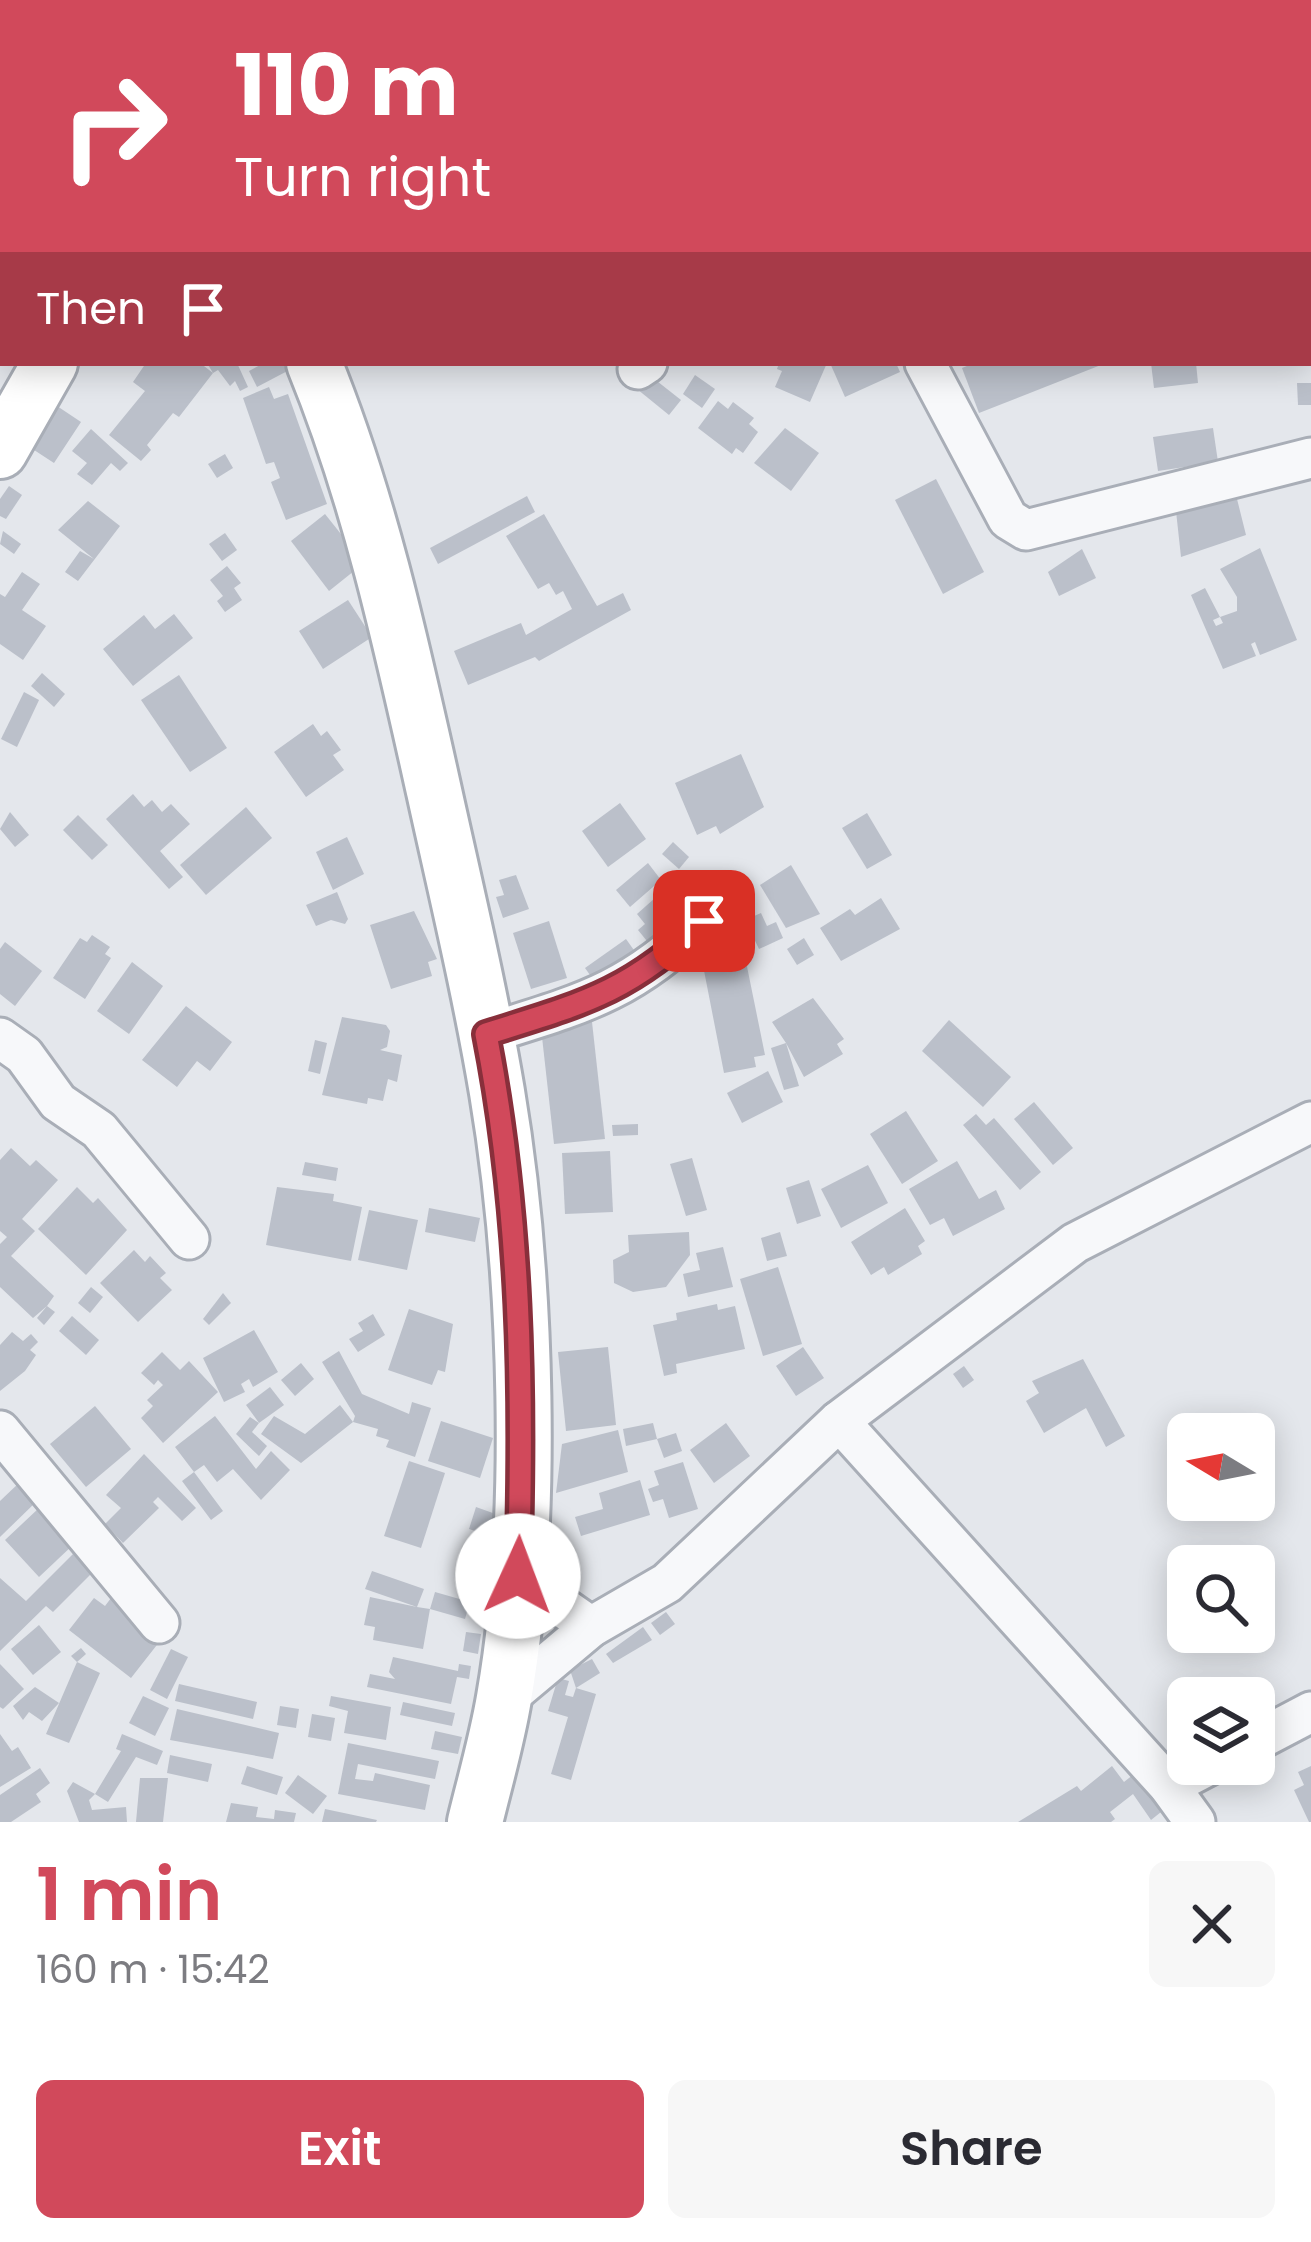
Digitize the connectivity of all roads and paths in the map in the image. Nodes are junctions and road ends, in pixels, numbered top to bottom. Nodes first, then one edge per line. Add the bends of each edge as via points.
1 (48, 366) edge
2 (315, 366) edge
3 (928, 366) edge
4 (0, 451) edge
5 (1311, 458) edge
6 (704, 921) dead end
7 (486, 1034) junction
8 (0, 1038) edge
9 (1311, 1122) edge
10 (189, 1239) dead end
11 (838, 1420) junction
12 (0, 1431) edge
13 (518, 1576) junction
14 (159, 1623) dead end
15 (591, 1627) junction
16 (504, 1700) junction
17 (1311, 1712) edge
18 (1275, 1731) edge
19 (1169, 1786) joint
20 (476, 1822) edge
21 (1195, 1822) edge

1 - 4 street
2 - 7 street via 394,616
3 - 5 street via 1009,520 1026,530
6 - 7 street via 660,963 613,992
7 - 13 street via 519,1307
8 - 10 street via 24,1055 58,1102 99,1130
9 - 11 street via 1075,1243
11 - 15 street via 668,1582
11 - 19 street
12 - 14 street
13 - 15 street
13 - 16 street
15 - 16 street
16 - 20 street
17 - 18 street
19 - 21 street

